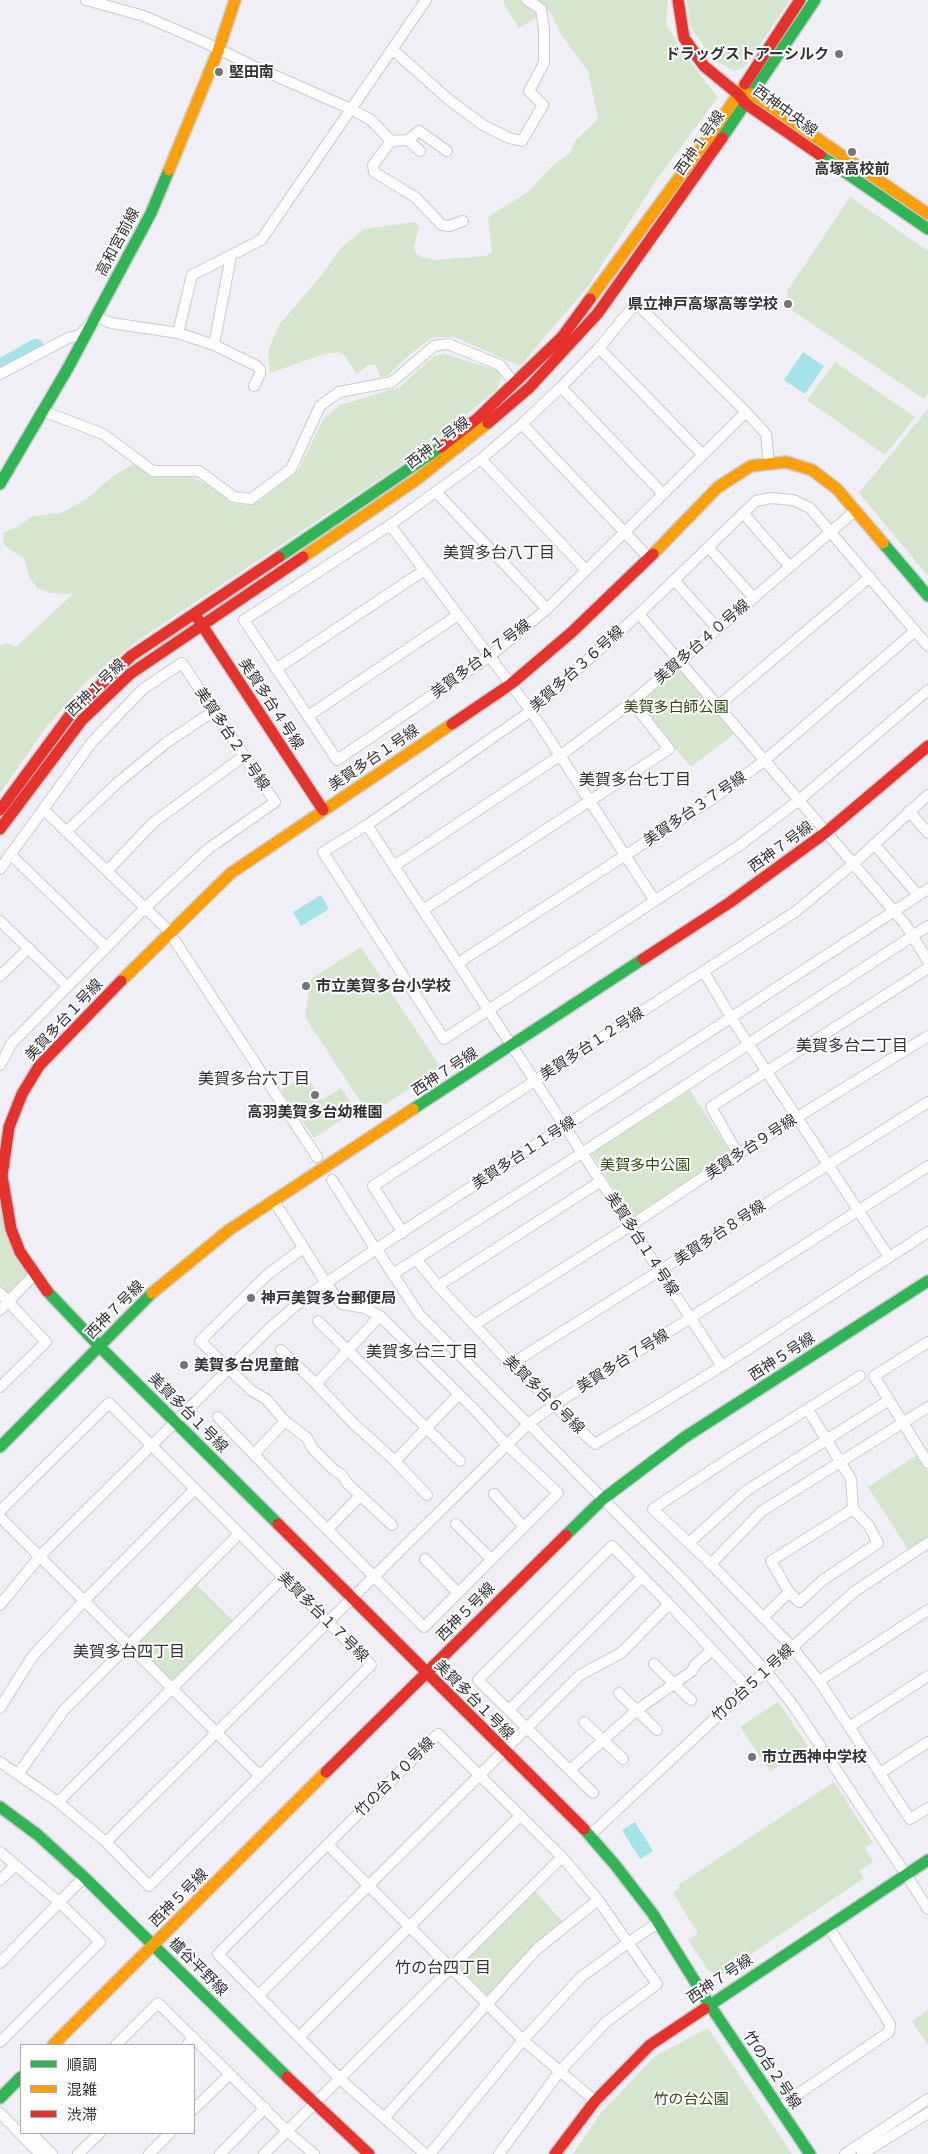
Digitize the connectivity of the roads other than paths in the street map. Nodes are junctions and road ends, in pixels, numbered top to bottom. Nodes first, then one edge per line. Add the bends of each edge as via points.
1 (86, 0) edge
2 (235, 0) edge
3 (426, 0) edge
4 (528, 0) edge
5 (678, 0) edge
6 (800, 0) edge
7 (814, 0) edge
8 (218, 48) junction
9 (392, 50) junction
10 (738, 94) junction
11 (749, 99) junction
12 (351, 108) junction
13 (391, 140) junction
14 (408, 140) junction
15 (447, 150) dead end
16 (420, 151) dead end
17 (928, 214) edge
18 (463, 222) dead end
19 (928, 229) edge
20 (231, 256) junction
21 (96, 317) junction
22 (178, 333) junction
23 (214, 345) junction
24 (598, 348) junction
25 (0, 374) edge
26 (515, 384) junction
27 (254, 386) dead end
28 (561, 387) junction
29 (43, 411) junction
30 (746, 412) junction
31 (522, 424) junction
32 (703, 455) junction
33 (481, 458) junction
34 (769, 464) junction
35 (0, 484) edge
36 (436, 492) junction
37 (664, 494) junction
38 (856, 511) junction
39 (743, 513) junction
40 (390, 525) junction
41 (624, 532) junction
42 (831, 532) junction
43 (708, 547) junction
44 (649, 558) junction
45 (790, 567) junction
46 (586, 570) junction
47 (423, 571) junction
48 (870, 577) junction
49 (674, 580) junction
50 (928, 596) edge
51 (754, 597) junction
52 (547, 609) junction
53 (195, 614) junction
54 (639, 614) junction
55 (458, 615) junction
56 (202, 626) junction
57 (717, 628) junction
58 (915, 632) junction
59 (928, 646) edge
60 (490, 656) junction
61 (679, 660) junction
62 (276, 669) junction
63 (511, 684) junction
64 (928, 690) edge
65 (632, 702) junction
66 (718, 706) junction
67 (214, 711) junction
68 (531, 711) junction
69 (308, 716) junction
70 (928, 746) edge
71 (561, 755) junction
72 (244, 756) junction
73 (764, 761) junction
74 (928, 795) edge
75 (591, 801) junction
76 (798, 801) junction
77 (42, 809) junction
78 (0, 810) edge
79 (323, 810) junction
80 (909, 811) junction
81 (367, 825) junction
82 (0, 829) edge
83 (66, 832) junction
84 (825, 833) junction
85 (928, 833) edge
86 (874, 844) junction
87 (10, 854) junction
88 (626, 855) junction
89 (853, 864) junction
90 (394, 866) junction
91 (0, 869) edge
92 (107, 871) junction
93 (928, 889) edge
94 (918, 895) junction
95 (655, 901) junction
96 (145, 908) junction
97 (423, 910) junction
98 (893, 911) junction
99 (0, 921) edge
100 (928, 926) edge
101 (917, 933) dead end
102 (172, 936) junction
103 (908, 940) dead end
104 (106, 947) junction
105 (29, 948) junction
106 (928, 960) edge
107 (458, 963) junction
108 (928, 968) edge
109 (704, 972) junction
110 (0, 976) edge
111 (67, 986) junction
112 (489, 1010) junction
113 (732, 1018) junction
114 (928, 1036) edge
115 (512, 1046) junction
116 (0, 1065) edge
117 (767, 1070) junction
118 (535, 1081) junction
119 (928, 1102) edge
120 (798, 1117) junction
121 (565, 1126) junction
122 (588, 1149) dead end
123 (738, 1154) junction
124 (579, 1155) dead end
125 (316, 1156) dead end
126 (828, 1164) junction
127 (928, 1166) edge
128 (1, 1176) edge
129 (332, 1180) dead end
130 (601, 1181) junction
131 (274, 1201) junction
132 (859, 1210) junction
133 (630, 1226) junction
134 (928, 1232) edge
135 (403, 1233) junction
136 (303, 1248) junction
137 (889, 1256) junction
138 (416, 1259) junction
139 (660, 1271) junction
140 (393, 1274) junction
141 (34, 1275) junction
142 (928, 1281) edge
143 (326, 1283) junction
144 (438, 1286) junction
145 (0, 1292) edge
146 (9, 1301) junction
147 (0, 1310) edge
148 (380, 1316) junction
149 (690, 1318) junction
150 (318, 1321) dead end
151 (474, 1325) junction
152 (928, 1342) edge
153 (100, 1347) junction
154 (282, 1350) dead end
155 (347, 1350) junction
156 (511, 1364) junction
157 (722, 1366) junction
158 (228, 1370) junction
159 (860, 1376) dead end
160 (316, 1384) junction
161 (0, 1387) edge
162 (459, 1394) junction
163 (890, 1400) junction
164 (554, 1404) junction
165 (928, 1407) edge
166 (808, 1410) junction
167 (218, 1417) dead end
168 (176, 1421) junction
169 (285, 1421) junction
170 (903, 1423) junction
171 (426, 1428) junction
172 (828, 1440) junction
173 (506, 1444) junction
174 (151, 1446) junction
175 (0, 1447) edge
176 (254, 1454) junction
177 (395, 1461) junction
178 (460, 1461) dead end
179 (841, 1461) junction
180 (928, 1463) edge
181 (194, 1490) junction
182 (494, 1494) dead end
183 (427, 1495) dead end
184 (599, 1495) dead end
185 (360, 1496) junction
186 (608, 1504) dead end
187 (853, 1509) junction
188 (0, 1511) edge
189 (0, 1517) edge
190 (456, 1524) dead end
191 (392, 1525) dead end
192 (524, 1527) junction
193 (328, 1529) junction
194 (240, 1534) junction
195 (928, 1543) edge
196 (689, 1544) junction
197 (40, 1556) junction
198 (426, 1559) dead end
199 (491, 1559) junction
200 (711, 1564) junction
201 (374, 1575) junction
202 (642, 1577) junction
203 (283, 1578) junction
204 (457, 1592) junction
205 (788, 1592) junction
206 (352, 1597) junction
207 (84, 1601) junction
208 (669, 1604) junction
209 (0, 1605) edge
210 (928, 1610) edge
211 (763, 1618) junction
212 (327, 1622) junction
213 (128, 1644) junction
214 (792, 1647) junction
215 (712, 1650) junction
216 (654, 1664) dead end
217 (425, 1673) junction
218 (928, 1676) edge
219 (819, 1681) junction
220 (673, 1684) junction
221 (748, 1688) junction
222 (172, 1689) junction
223 (619, 1693) dead end
224 (691, 1700) dead end
225 (0, 1708) edge
226 (508, 1710) junction
227 (637, 1710) junction
228 (584, 1722) dead end
229 (850, 1727) junction
230 (527, 1728) junction
231 (657, 1730) dead end
232 (216, 1733) junction
233 (603, 1740) junction
234 (928, 1742) edge
235 (504, 1751) junction
236 (623, 1759) dead end
237 (0, 1762) edge
238 (570, 1770) junction
239 (880, 1773) junction
240 (18, 1774) junction
241 (480, 1775) junction
242 (260, 1776) junction
243 (593, 1793) dead end
244 (58, 1802) junction
245 (0, 1808) edge
246 (928, 1808) edge
247 (520, 1816) junction
248 (589, 1836) junction
249 (106, 1842) junction
250 (328, 1845) junction
251 (0, 1852) edge
252 (562, 1857) junction
253 (928, 1860) edge
254 (16, 1865) junction
255 (901, 1867) dead end
256 (84, 1877) junction
257 (0, 1880) edge
258 (910, 1881) dead end
259 (368, 1885) junction
260 (598, 1900) junction
261 (59, 1902) junction
262 (928, 1909) edge
263 (658, 1923) junction
264 (410, 1926) junction
265 (828, 1926) junction
266 (629, 1942) junction
267 (154, 1944) junction
268 (0, 1963) edge
269 (451, 1967) junction
270 (259, 1995) junction
271 (488, 2004) junction
272 (709, 2004) junction
273 (299, 2037) junction
274 (523, 2040) junction
275 (0, 2042) edge
276 (190, 2042) edge
277 (54, 2044) edge
278 (117, 2044) edge
279 (195, 2046) edge
280 (560, 2071) junction
281 (230, 2074) junction
282 (20, 2078) edge
283 (340, 2079) junction
284 (0, 2098) edge
285 (928, 2099) edge
286 (595, 2100) junction
287 (315, 2105) junction
288 (779, 2107) junction
289 (265, 2108) junction
290 (195, 2109) edge
291 (928, 2112) edge
292 (0, 2113) edge
293 (384, 2118) junction
294 (287, 2131) junction
295 (20, 2134) edge
296 (20, 2134) edge
297 (32, 2134) edge
298 (99, 2134) edge
299 (169, 2134) edge
300 (308, 2152) edge
301 (40, 2154) edge
302 (52, 2154) edge
303 (78, 2154) edge
304 (149, 2154) edge
305 (220, 2154) edge
306 (264, 2154) edge
307 (369, 2154) edge
308 (425, 2154) edge
309 (430, 2154) edge
310 (498, 2154) edge
311 (555, 2154) edge
312 (810, 2154) edge
313 (845, 2154) edge
314 (862, 2154) edge

1 - 8 street via 144,16
2 - 8 street, 高和宮前線
3 - 9 street
4 - 9 street via 540,9 544,29 544,63 530,91 543,105 522,141 483,125
5 - 10 street via 684,38 704,66
6 - 10 street, 西神１号線
7 - 11 street, 西神１号線
8 - 12 street
8 - 21 street, 高和宮前線 via 151,213
9 - 12 street
10 - 11 street, 西神中央線
10 - 26 street, 西神１号線 via 562,337
11 - 17 street, 西神中央線
11 - 19 street, 西神中央線
11 - 56 street, 西神１号線 via 598,313 529,388 416,480
12 - 13 street via 371,120
12 - 20 street via 261,240
13 - 14 street
13 - 18 street via 373,165 374,172 415,197 442,225
14 - 15 street via 419,130
14 - 16 street
20 - 22 street via 192,275
20 - 23 street
21 - 22 street
21 - 25 street via 80,335 68,338
21 - 29 street, 高和宮前線
22 - 23 street
23 - 27 street via 257,366 260,374
24 - 28 street, 美賀多台４７号線
24 - 30 street, 美賀多台４７号線 via 636,303
24 - 32 street
26 - 29 street via 500,365 448,344 434,346 392,382 339,392 320,406 292,469 252,499 234,497 199,470 153,470 103,434
26 - 53 street, 西神１号線 via 427,458
28 - 31 street, 美賀多台４７号線
28 - 37 street
29 - 35 street, 高和宮前線
30 - 32 street, 美賀多台４７号線
30 - 34 street via 766,434
31 - 33 street, 美賀多台４７号線
31 - 41 street
32 - 37 street, 美賀多台４７号線
33 - 36 street, 美賀多台４７号線
33 - 46 street
34 - 38 street, 美賀多台１号線 via 786,462 812,470 837,489
34 - 44 street, 美賀多台１号線 via 751,466 718,487
36 - 40 street, 美賀多台４７号線
36 - 52 street
37 - 41 street, 美賀多台４７号線
38 - 42 street, 美賀多台４０号線
38 - 50 street, 美賀多台１号線
39 - 42 street, 美賀多台３６号線 via 756,501 771,498 793,500 810,508
39 - 43 street, 美賀多台３６号線
39 - 45 street
40 - 47 street
40 - 62 street, 美賀多台４７号線 via 244,620
41 - 44 street
41 - 46 street, 美賀多台４７号線
42 - 45 street, 美賀多台４０号線
42 - 48 street, 美賀多台３６号線
43 - 49 street, 美賀多台３６号線
43 - 51 street
44 - 63 street, 美賀多台１号線 via 572,632
45 - 51 street, 美賀多台４０号線
46 - 52 street, 美賀多台４７号線
47 - 55 street
47 - 62 street
48 - 58 street, 美賀多台３６号線
48 - 66 street
49 - 54 street, 美賀多台３６号線
49 - 57 street
51 - 57 street, 美賀多台４０号線
52 - 60 street, 美賀多台４７号線
53 - 56 street, 美賀多台４号線
53 - 78 street, 西神１号線 via 131,656 73,711
54 - 61 street
54 - 68 street, 美賀多台３６号線
55 - 60 street
55 - 69 street
56 - 79 street, 美賀多台４号線
56 - 82 street, 西神１号線 via 130,674 105,696 48,763
57 - 61 street, 美賀多台４０号線
58 - 59 street, 美賀多台３６号線
58 - 73 street, 美賀多台３７号線
60 - 63 street
60 - 69 street, 美賀多台４７号線 via 337,760
61 - 65 street, 美賀多台４０号線
61 - 66 street
62 - 69 street, 美賀多台４７号線
63 - 68 street
63 - 79 street, 美賀多台１号線
64 - 76 street
65 - 71 street, 美賀多台４０号線
65 - 75 street via 669,749
66 - 73 street
67 - 72 street, 美賀多台２４号線
67 - 77 street, 美賀多台２４号線 via 182,663 143,690 92,742
67 - 83 street via 116,784
68 - 71 street
68 - 81 street, 美賀多台３６号線
70 - 84 street, 西神７号線
71 - 75 street
71 - 90 street, 美賀多台４０号線
72 - 92 street via 154,822
72 - 96 street, 美賀多台２４号線 via 275,802 208,849
73 - 76 street
73 - 88 street, 美賀多台３７号線 via 712,800
74 - 80 street, 美賀多台１２号線
75 - 88 street
75 - 97 street
76 - 84 street
76 - 95 street via 740,845
77 - 83 street
77 - 87 street, 美賀多台２４号線
79 - 102 street, 美賀多台１号線 via 231,873
80 - 85 street
80 - 86 street, 美賀多台１２号線
81 - 90 street
81 - 112 street, 美賀多台３６号線 via 323,852 444,1040
83 - 92 street
84 - 89 street
84 - 115 street, 西神７号線 via 728,904
86 - 89 street, 美賀多台１２号線
86 - 94 street
87 - 91 street, 美賀多台２４号線
87 - 104 street
88 - 95 street
88 - 107 street, 美賀多台３７号線
89 - 98 street
89 - 109 street, 美賀多台１２号線 via 795,912
90 - 97 street
92 - 96 street
93 - 94 street, 美賀多台１１号線
94 - 98 street, 美賀多台１１号線
95 - 112 street
96 - 102 street
96 - 104 street, 美賀多台２４号線
97 - 107 street
98 - 106 street
98 - 113 street, 美賀多台１１号線
99 - 105 street
100 - 101 street
102 - 125 street
102 - 128 street, 美賀多台１号線 via 39,1066 22,1094 9,1127
103 - 122 street
104 - 111 street, 美賀多台２４号線
105 - 110 street
105 - 111 street
107 - 112 street
108 - 117 street
109 - 113 street
109 - 118 street, 美賀多台１２号線
111 - 116 street, 美賀多台２４号線 via 12,1043
112 - 115 street
113 - 117 street
113 - 121 street, 美賀多台１１号線
114 - 120 street, 美賀多台９号線
115 - 118 street, 美賀多台１４号線
115 - 131 street, 西神７号線
117 - 120 street
117 - 123 street via 711,1108
118 - 121 street, 美賀多台１４号線
118 - 135 street, 美賀多台１２号線 via 373,1186
119 - 126 street, 美賀多台８号線
120 - 123 street, 美賀多台９号線
120 - 126 street
121 - 130 street, 美賀多台１４号線
121 - 135 street, 美賀多台１１号線
123 - 133 street, 美賀多台９号線
124 - 138 street
126 - 132 street
126 - 139 street, 美賀多台８号線
127 - 132 street, 美賀多台７号線
128 - 141 street, 美賀多台１号線 via 11,1229
129 - 140 street
130 - 133 street, 美賀多台１４号線
130 - 144 street
131 - 136 street
131 - 153 street, 西神７号線 via 228,1230 162,1283
132 - 137 street
132 - 149 street, 美賀多台７号線
133 - 139 street, 美賀多台１４号線
133 - 151 street, 美賀多台９号線
134 - 137 street, 美賀多台６号線
135 - 143 street, 美賀多台１１号線
136 - 143 street
136 - 158 street via 267,1275 200,1341
137 - 157 street, 美賀多台６号線
138 - 140 street
138 - 144 street, 美賀多台６号線
139 - 149 street, 美賀多台１４号線
139 - 156 street, 美賀多台８号線
140 - 184 street via 418,1314
141 - 146 street
141 - 153 street, 美賀多台１号線
142 - 217 street, 西神５号線 via 685,1437 603,1499
143 - 148 street via 342,1304 365,1308
143 - 158 street, 美賀多台１１号線 via 271,1327
144 - 151 street, 美賀多台６号線
145 - 146 street
146 - 147 street
146 - 161 street via 46,1342
148 - 155 street
148 - 162 street
149 - 157 street, 美賀多台１４号線
149 - 164 street, 美賀多台７号線
150 - 155 street
151 - 156 street, 美賀多台６号線
152 - 163 street via 874,1376
153 - 168 street, 美賀多台１号線
153 - 175 street, 西神７号線
154 - 160 street
155 - 160 street
155 - 171 street
156 - 164 street, 美賀多台６号線
157 - 164 street, 美賀多台６号線 via 595,1444
158 - 168 street, 美賀多台１１号線
158 - 169 street via 266,1399
159 - 166 street
160 - 177 street
162 - 171 street
162 - 173 street
163 - 170 street
163 - 172 street
164 - 173 street, 美賀多台７号線
165 - 170 street
166 - 172 street
166 - 196 street via 653,1509
167 - 176 street
168 - 174 street, 美賀多台１１号線
168 - 206 street, 美賀多台１号線
169 - 176 street
169 - 185 street via 307,1438 313,1449
170 - 179 street
170 - 180 street
171 - 177 street
171 - 178 street
172 - 179 street
172 - 196 street via 746,1491
173 - 192 street via 558,1493
173 - 201 street, 美賀多台７号線
174 - 181 street, 美賀多台１７号線
174 - 188 street, 美賀多台１７号線 via 109,1403
174 - 197 street, 美賀多台１１号線
176 - 193 street
177 - 183 street
179 - 187 street via 852,1479
179 - 200 street via 762,1511
181 - 194 street, 美賀多台１７号線
181 - 207 street
182 - 192 street
185 - 191 street
185 - 193 street
186 - 255 street via 767,1672 793,1705
187 - 205 street via 771,1561
187 - 205 street via 869,1526 878,1543 823,1580 799,1602
189 - 197 street
190 - 199 street
192 - 199 street
193 - 201 street
194 - 203 street, 美賀多台１７号線
194 - 213 street
195 - 214 street, 竹の台５１号線 via 855,1590
196 - 200 street
197 - 207 street
197 - 209 street, 美賀多台１１号線
198 - 204 street
199 - 204 street
200 - 211 street
201 - 204 street via 424,1627
201 - 206 street, 美賀多台７号線
202 - 208 street
202 - 226 street
202 - 226 street via 612,1546 478,1680
203 - 212 street, 美賀多台１７号線
203 - 222 street
205 - 211 street
206 - 212 street, 美賀多台７号線
206 - 217 street, 美賀多台１号線
207 - 213 street
207 - 225 street via 32,1658
208 - 215 street
208 - 230 street via 621,1653 580,1675
210 - 219 street
211 - 214 street
212 - 232 street, 美賀多台７号線
212 - 242 street, 美賀多台１７号線 via 371,1666
213 - 222 street
213 - 240 street via 64,1710
214 - 219 street
214 - 221 street, 竹の台５１号線
215 - 220 street via 694,1665 692,1671
215 - 221 street
216 - 220 street
217 - 235 street, 美賀多台１号線
217 - 267 street, 西神５号線
218 - 229 street
219 - 229 street
220 - 224 street
220 - 227 street
221 - 248 street, 竹の台５１号線
222 - 232 street
222 - 244 street
223 - 227 street
226 - 230 street
227 - 231 street
227 - 233 street
228 - 233 street
229 - 239 street
230 - 235 street
230 - 238 street
232 - 242 street
232 - 249 street, 美賀多台７号線
233 - 236 street
233 - 238 street
234 - 239 street
235 - 241 street
235 - 248 street, 美賀多台１号線
237 - 240 street, 美賀多台１７号線
238 - 243 street
239 - 246 street via 910,1819
240 - 244 street, 美賀多台１７号線
241 - 247 street, 竹の台４０号線
241 - 250 street, 竹の台４０号線 via 438,1734
241 - 259 street
242 - 249 street, 美賀多台１７号線 via 149,1886
244 - 249 street, 美賀多台１７号線
245 - 256 street, 櫨谷平野線 via 38,1835
247 - 252 street, 竹の台４０号線
247 - 264 street
248 - 263 street, 美賀多台１号線 via 616,1866
250 - 259 street
250 - 270 street, 竹の台４０号線 via 218,1954
251 - 254 street
252 - 260 street, 竹の台４０号線
252 - 269 street
253 - 265 street, 西神７号線
254 - 257 street
254 - 261 street
256 - 261 street
256 - 267 street, 櫨谷平野線
258 - 262 street
259 - 264 street
259 - 270 street
260 - 266 street, 竹の台４０号線
260 - 271 street via 537,1949
261 - 268 street
261 - 275 street via 100,1942
263 - 266 street
263 - 272 street, 美賀多台１号線
264 - 269 street
264 - 273 street
265 - 272 street, 西神７号線
265 - 288 street via 890,2024 889,2032
266 - 274 street via 581,1977
266 - 280 street, 竹の台４０号線 via 657,1984 606,2022
267 - 277 street, 西神５号線
267 - 287 street, 櫨谷平野線
269 - 271 street
269 - 283 street
270 - 273 street, 竹の台４０号線
271 - 274 street
271 - 293 street
272 - 286 street, 西神７号線 via 650,2045
272 - 288 street, 竹の台２号線
273 - 283 street, 竹の台４０号線
274 - 280 street
274 - 309 street
276 - 278 street via 158,2003
279 - 281 street
280 - 286 street
280 - 310 street, 竹の台４０号線
281 - 289 street
281 - 290 street
282 - 284 street
283 - 287 street
283 - 293 street, 竹の台４０号線
285 - 313 street
286 - 311 street, 西神７号線
287 - 294 street
287 - 307 street, 櫨谷平野線
288 - 312 street, 竹の台２号線
289 - 294 street
289 - 305 street
291 - 314 street
292 - 295 street
293 - 308 street, 竹の台４０号線
294 - 300 street
294 - 306 street
296 - 301 street
297 - 302 street
298 - 303 street
299 - 304 street

